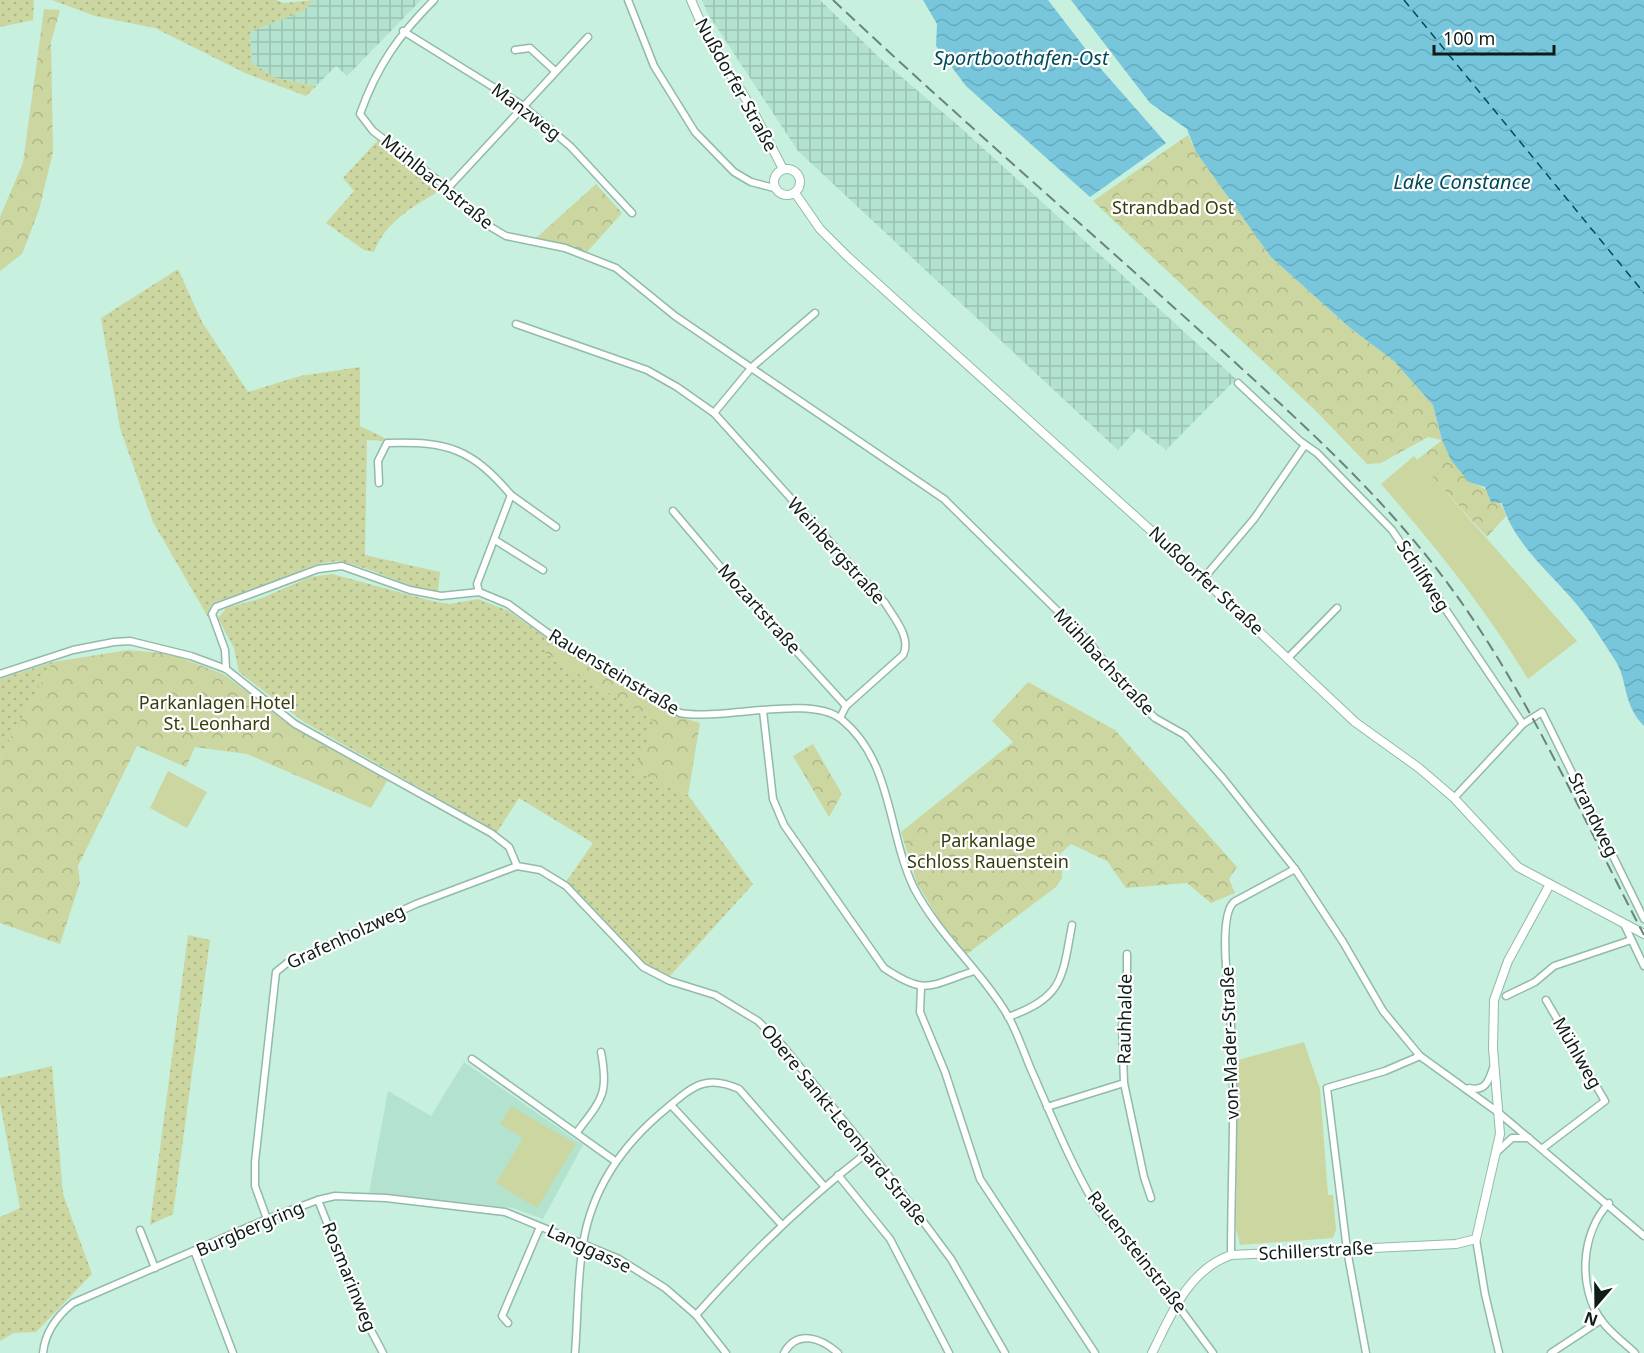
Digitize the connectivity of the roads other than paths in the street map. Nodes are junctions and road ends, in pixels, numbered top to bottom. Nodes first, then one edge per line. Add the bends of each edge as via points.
1 (434, 0) edge
2 (628, 0) edge
3 (691, 0) edge
4 (403, 32) junction
5 (588, 37) dead end
6 (515, 50) dead end
7 (555, 71) junction
8 (522, 105) junction
9 (783, 169) junction
10 (448, 188) junction
11 (774, 188) junction
12 (795, 193) junction
13 (632, 213) dead end
14 (815, 313) dead end
15 (516, 324) dead end
16 (752, 367) junction
17 (1238, 383) dead end
18 (714, 413) junction
19 (1305, 445) junction
20 (380, 483) dead end
21 (511, 495) junction
22 (673, 511) dead end
23 (556, 527) dead end
24 (495, 540) junction
25 (543, 570) dead end
26 (1203, 579) junction
27 (479, 592) junction
28 (1336, 608) dead end
29 (1288, 658) junction
30 (226, 669) junction
31 (0, 674) edge
32 (846, 706) junction
33 (763, 711) junction
34 (840, 718) junction
35 (1523, 724) junction
36 (1454, 798) junction
37 (517, 866) junction
38 (1295, 869) junction
39 (1549, 886) junction
40 (1644, 919) edge
41 (1624, 924) junction
42 (1072, 925) dead end
43 (1644, 934) edge
44 (1631, 940) junction
45 (1127, 954) dead end
46 (1644, 966) edge
47 (974, 971) junction
48 (921, 988) junction
49 (1506, 996) dead end
50 (1546, 1000) dead end
51 (1008, 1017) junction
52 (601, 1052) dead end
53 (1420, 1056) junction
54 (472, 1059) dead end
55 (1494, 1065) junction
56 (1124, 1083) junction
57 (1462, 1086) junction
58 (671, 1104) junction
59 (1047, 1107) junction
60 (1499, 1113) junction
61 (577, 1132) junction
62 (1530, 1138) junction
63 (1543, 1148) junction
64 (869, 1151) junction
65 (1498, 1151) junction
66 (615, 1161) junction
67 (838, 1175) junction
68 (824, 1186) junction
69 (1151, 1198) dead end
70 (318, 1200) junction
71 (1609, 1203) junction
72 (494, 1211) joint
73 (267, 1219) junction
74 (782, 1225) junction
75 (540, 1227) junction
76 (140, 1230) dead end
77 (1644, 1236) edge
78 (1476, 1239) junction
79 (583, 1243) junction
80 (1347, 1250) junction
81 (195, 1252) junction
82 (1231, 1256) junction
83 (155, 1269) junction
84 (1178, 1304) junction
85 (696, 1315) junction
86 (1601, 1320) junction
87 (508, 1323) dead end
88 (1561, 1350) edge
89 (43, 1353) edge
90 (233, 1353) edge
91 (383, 1353) edge
92 (575, 1353) edge
93 (726, 1353) edge
94 (784, 1353) edge
95 (838, 1353) edge
96 (949, 1353) edge
97 (1005, 1353) edge
98 (1095, 1353) edge
99 (1152, 1353) edge
100 (1213, 1353) edge
101 (1366, 1353) edge
102 (1499, 1353) edge
103 (1551, 1353) edge
104 (1635, 1353) edge

1 - 4 street
2 - 11 street via 654,66 695,132 734,172
3 - 9 street, Nußdorfer Straße via 707,37 751,107
4 - 8 street, Manzweg
4 - 10 street, Mühlbachstraße via 384,59 360,114 373,131
5 - 7 street
6 - 7 street via 530,48
7 - 8 street
8 - 10 street
8 - 13 street, Manzweg via 572,147
9 - 11 street, Nußdorfer Straße via 775,176
9 - 12 street, Nußdorfer Straße via 799,176
10 - 16 street, Mühlbachstraße via 484,223 506,236 565,248 616,268 675,316
11 - 12 street via 783,196
12 - 26 street, Nußdorfer Straße via 820,229 848,257
14 - 16 street
15 - 18 street, Weinbergstraße via 647,370
16 - 18 street
16 - 38 street, Mühlbachstraße via 944,499 1088,641 1131,695 1155,718 1185,735
17 - 19 street, Schilfweg
18 - 32 street, Weinbergstraße via 885,603 905,638 903,656
19 - 26 street via 1254,519
19 - 35 street, Schilfweg via 1392,530
20 - 21 street via 378,461 387,443 438,444 466,454 488,468
21 - 23 street
21 - 24 street
22 - 32 street, Mozartstraße
24 - 25 street
24 - 27 street via 477,584
26 - 29 street, Nußdorfer Straße
27 - 30 street, Rauensteinstraße via 441,596 342,566 318,569 216,607 212,614 225,650
27 - 33 street, Rauensteinstraße via 508,604 568,648 680,713 700,717
28 - 29 street
29 - 36 street, Nußdorfer Straße via 1355,722
30 - 31 street via 130,641 73,650
30 - 37 street via 295,724 491,833 508,847
32 - 34 street, Weinbergstraße
33 - 34 street, Rauensteinstraße via 812,708
33 - 48 street via 773,800 784,825 884,968
34 - 47 street, Rauensteinstraße via 880,774 897,842 914,886 934,923
35 - 36 street
35 - 40 street, Strandweg via 1542,712
36 - 39 street, Nußdorfer Straße via 1518,867
37 - 64 street, Obere Sankt-Leonhard-Straße via 540,870 566,886 643,967 670,981 715,994 758,1021
37 - 73 street, Grafenholzweg via 405,909 286,963 276,972 255,1162 255,1186
38 - 53 street, Mühlbachstraße via 1383,1011
38 - 82 street, von-Mader-Straße via 1228,909 1226,952 1234,1045
39 - 41 street, Nußdorfer Straße
39 - 55 street via 1498,986 1492,1019
41 - 43 street, Nußdorfer Straße
41 - 44 street
42 - 51 street via 1063,976 1052,993 1033,1008
44 - 46 street
44 - 49 street via 1554,966 1535,982
45 - 56 street, Rauhhalde via 1127,1004 1122,1026
47 - 48 street
47 - 51 street, Rauensteinstraße
48 - 98 street via 920,1012 945,1072 980,1179
50 - 63 street, Mühlweg via 1605,1101
51 - 59 street, Rauensteinstraße
52 - 61 street via 604,1096
53 - 57 street, Mühlbachstraße
53 - 80 street via 1327,1088
54 - 61 street
55 - 57 street via 1484,1087 1474,1090
55 - 60 street
56 - 59 street, Rauhhalde
56 - 69 street, Rauhhalde
57 - 60 street, Mühlbachstraße
58 - 66 street via 641,1129
58 - 68 street via 710,1081 739,1089
58 - 74 street
59 - 84 street, Rauensteinstraße via 1095,1204
60 - 62 street, Mühlbachstraße
60 - 65 street
61 - 66 street
62 - 63 street, Mühlbachstraße
62 - 65 street via 1512,1138
63 - 71 street, Mühlbachstraße
64 - 67 street
64 - 97 street, Obere Sankt-Leonhard-Straße via 951,1259
65 - 78 street
66 - 79 street via 594,1201
67 - 68 street
67 - 96 street via 890,1239
68 - 74 street
70 - 72 street, Burgbergring via 335,1196 386,1198
70 - 73 street, Burgbergring
70 - 91 street, Rosmarinweg via 366,1321
71 - 77 street, Mühlbachstraße
71 - 86 street via 1597,1218 1588,1240 1586,1260 1590,1296
72 - 75 street, Langgasse
73 - 81 street, Burgbergring
74 - 85 street
75 - 79 street, Langgasse
75 - 87 street via 502,1316
76 - 83 street
78 - 80 street, Schillerstraße via 1456,1244
78 - 102 street
79 - 85 street, Langgasse via 619,1259 665,1288
79 - 92 street
80 - 82 street, Schillerstraße
80 - 101 street
81 - 83 street, Burgbergring
81 - 90 street
82 - 84 street, Schillerstraße via 1203,1269
83 - 89 street, Burgbergring via 73,1303 52,1326
84 - 99 street, Schillerstraße
84 - 100 street, Rauensteinstraße
85 - 93 street, Langgasse
86 - 88 street
86 - 104 street
88 - 103 street
94 - 95 street via 794,1340 808,1337 825,1342

